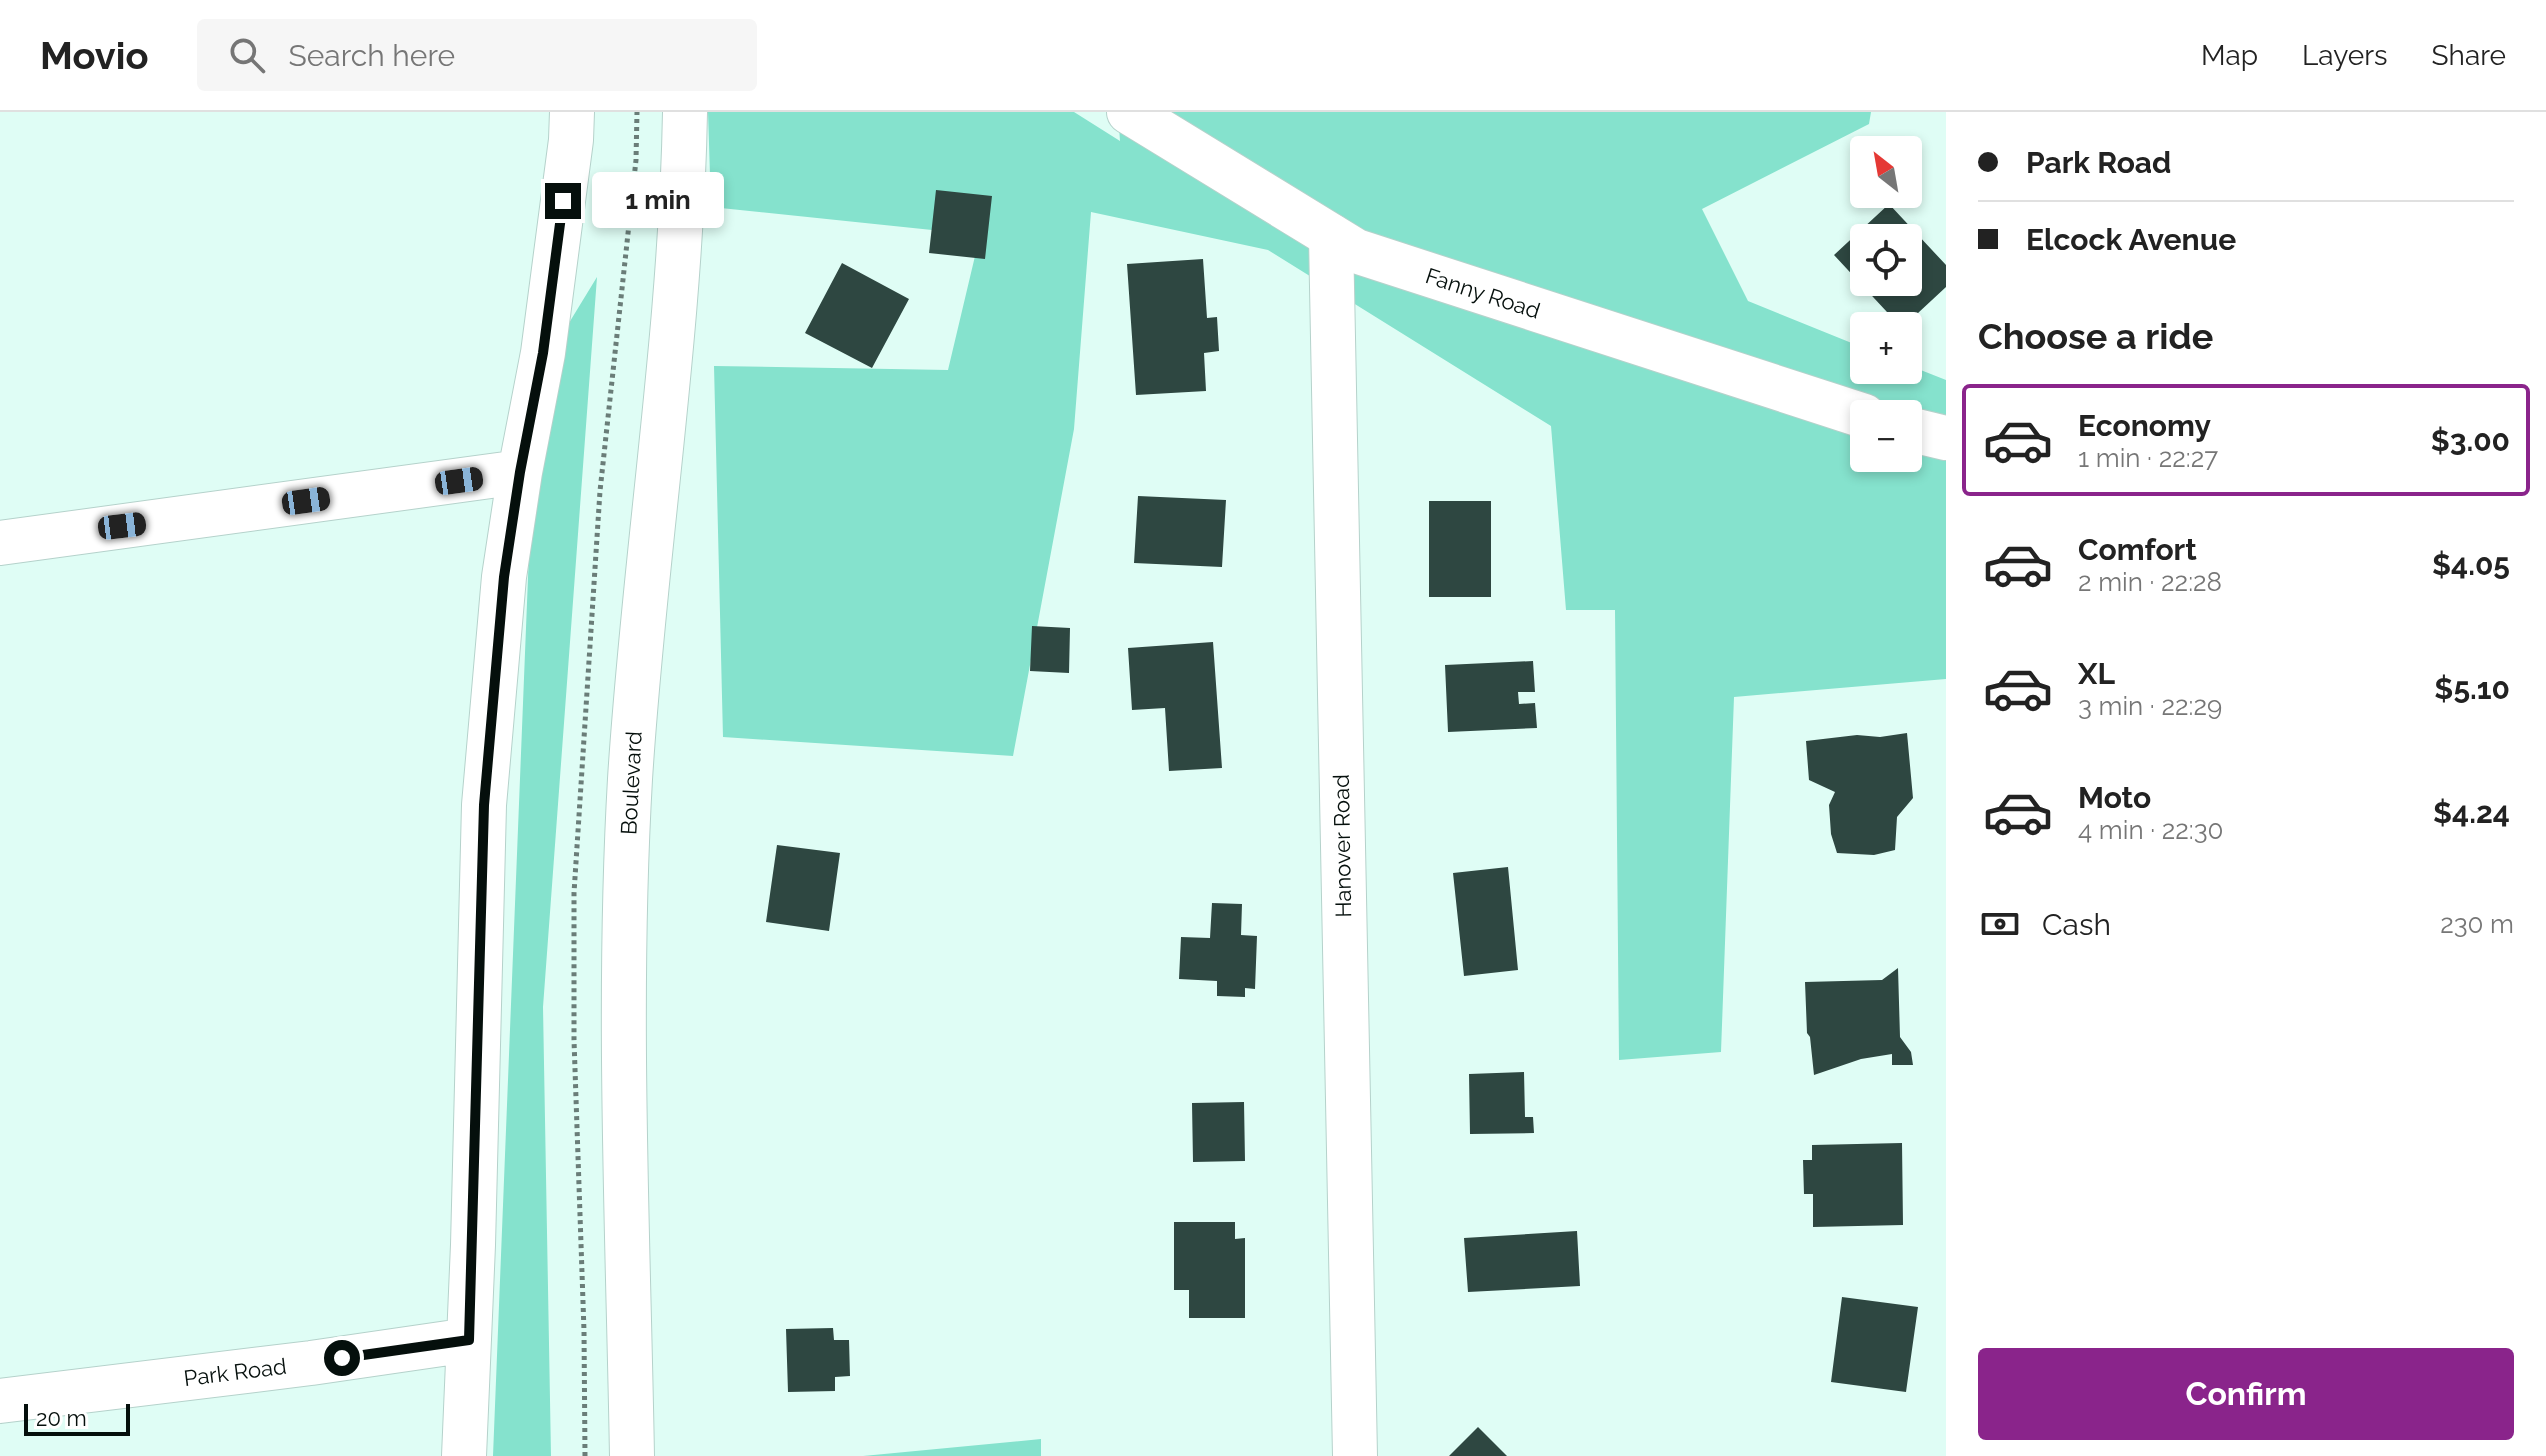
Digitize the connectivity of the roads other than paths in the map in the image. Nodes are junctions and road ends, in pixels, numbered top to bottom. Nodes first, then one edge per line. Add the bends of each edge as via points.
1 (572, 112) edge
2 (685, 112) edge
3 (1129, 112) edge
4 (1331, 236) junction
5 (1850, 411) edge
6 (1922, 432) edge
7 (1946, 438) edge
8 (520, 472) junction
9 (0, 543) edge
10 (469, 1340) junction
11 (0, 1401) edge
12 (464, 1456) edge
13 (632, 1456) edge
14 (1355, 1456) edge

1 - 8 street via 543,353
2 - 13 street, Boulevard via 683,203 630,783 623,1034
3 - 4 street, Fanny Road
4 - 5 street, Fanny Road via 1356,251
4 - 14 street, Hanover Road
6 - 7 street
8 - 9 street
8 - 10 street via 504,577 484,805
10 - 11 street, Park Road
10 - 12 street

